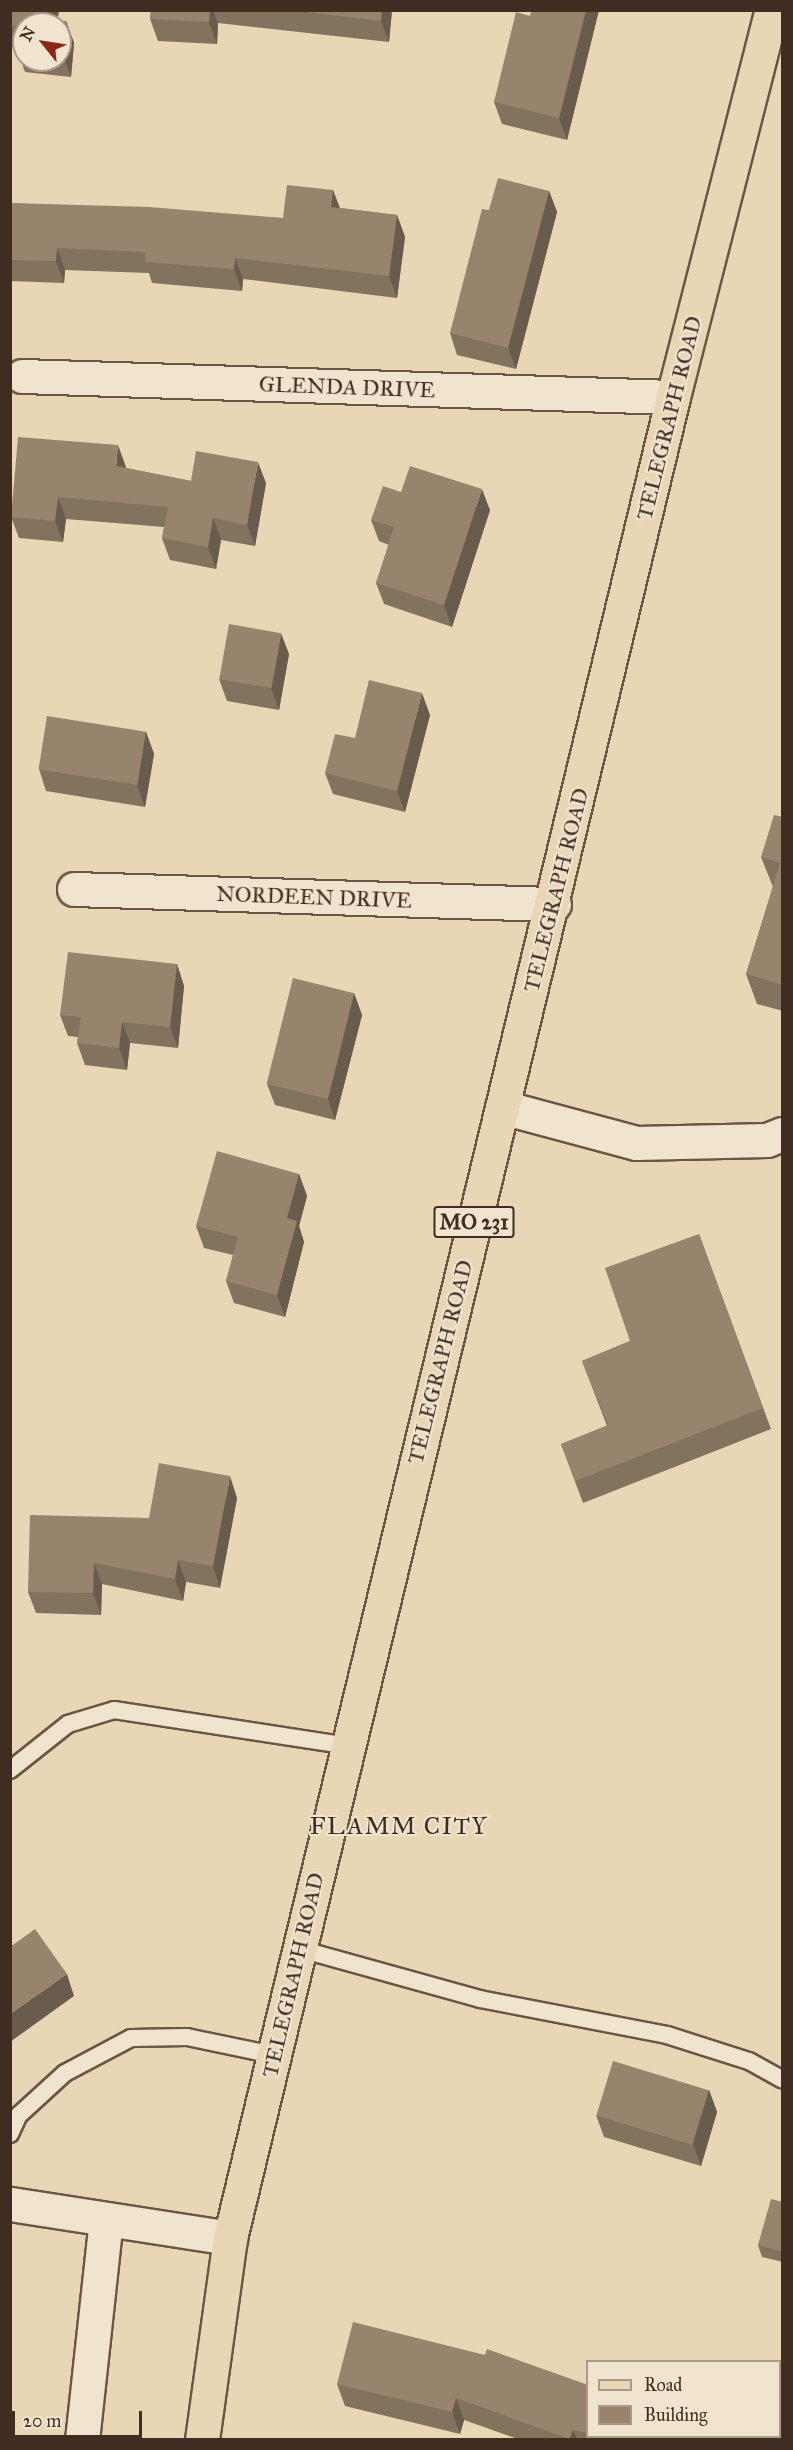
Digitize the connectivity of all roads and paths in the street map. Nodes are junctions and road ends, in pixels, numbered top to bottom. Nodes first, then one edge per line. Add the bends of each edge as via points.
1 (772, 10) edge
2 (22, 376) dead end
3 (673, 398) junction
4 (74, 889) dead end
5 (554, 904) junction
6 (502, 1107) junction
7 (783, 1134) edge
8 (348, 1746) junction
9 (10, 1770) edge
10 (300, 1949) junction
11 (274, 2055) junction
12 (783, 2079) edge
13 (10, 2134) edge
14 (10, 2204) edge
15 (106, 2219) junction
16 (230, 2238) junction
17 (82, 2439) edge
18 (202, 2439) edge

1 - 3 main road, TELEGRAPH ROAD / MO 231
2 - 3 street, GLENDA DRIVE
3 - 5 main road, TELEGRAPH ROAD / MO 231
4 - 5 street, NORDEEN DRIVE
5 - 6 main road, TELEGRAPH ROAD / MO 231
6 - 7 street via 636,1143 767,1140
6 - 8 main road, TELEGRAPH ROAD / MO 231
8 - 9 lane via 114,1710 68,1724
8 - 10 main road, TELEGRAPH ROAD / MO 231
10 - 11 main road, TELEGRAPH ROAD / MO 231
10 - 12 lane via 480,1999 666,2035 749,2061
11 - 13 lane via 187,2037 130,2038 65,2073 20,2115
11 - 16 main road, TELEGRAPH ROAD / MO 231
14 - 15 street
15 - 16 street
15 - 17 street
16 - 18 main road, TELEGRAPH ROAD / MO 231

